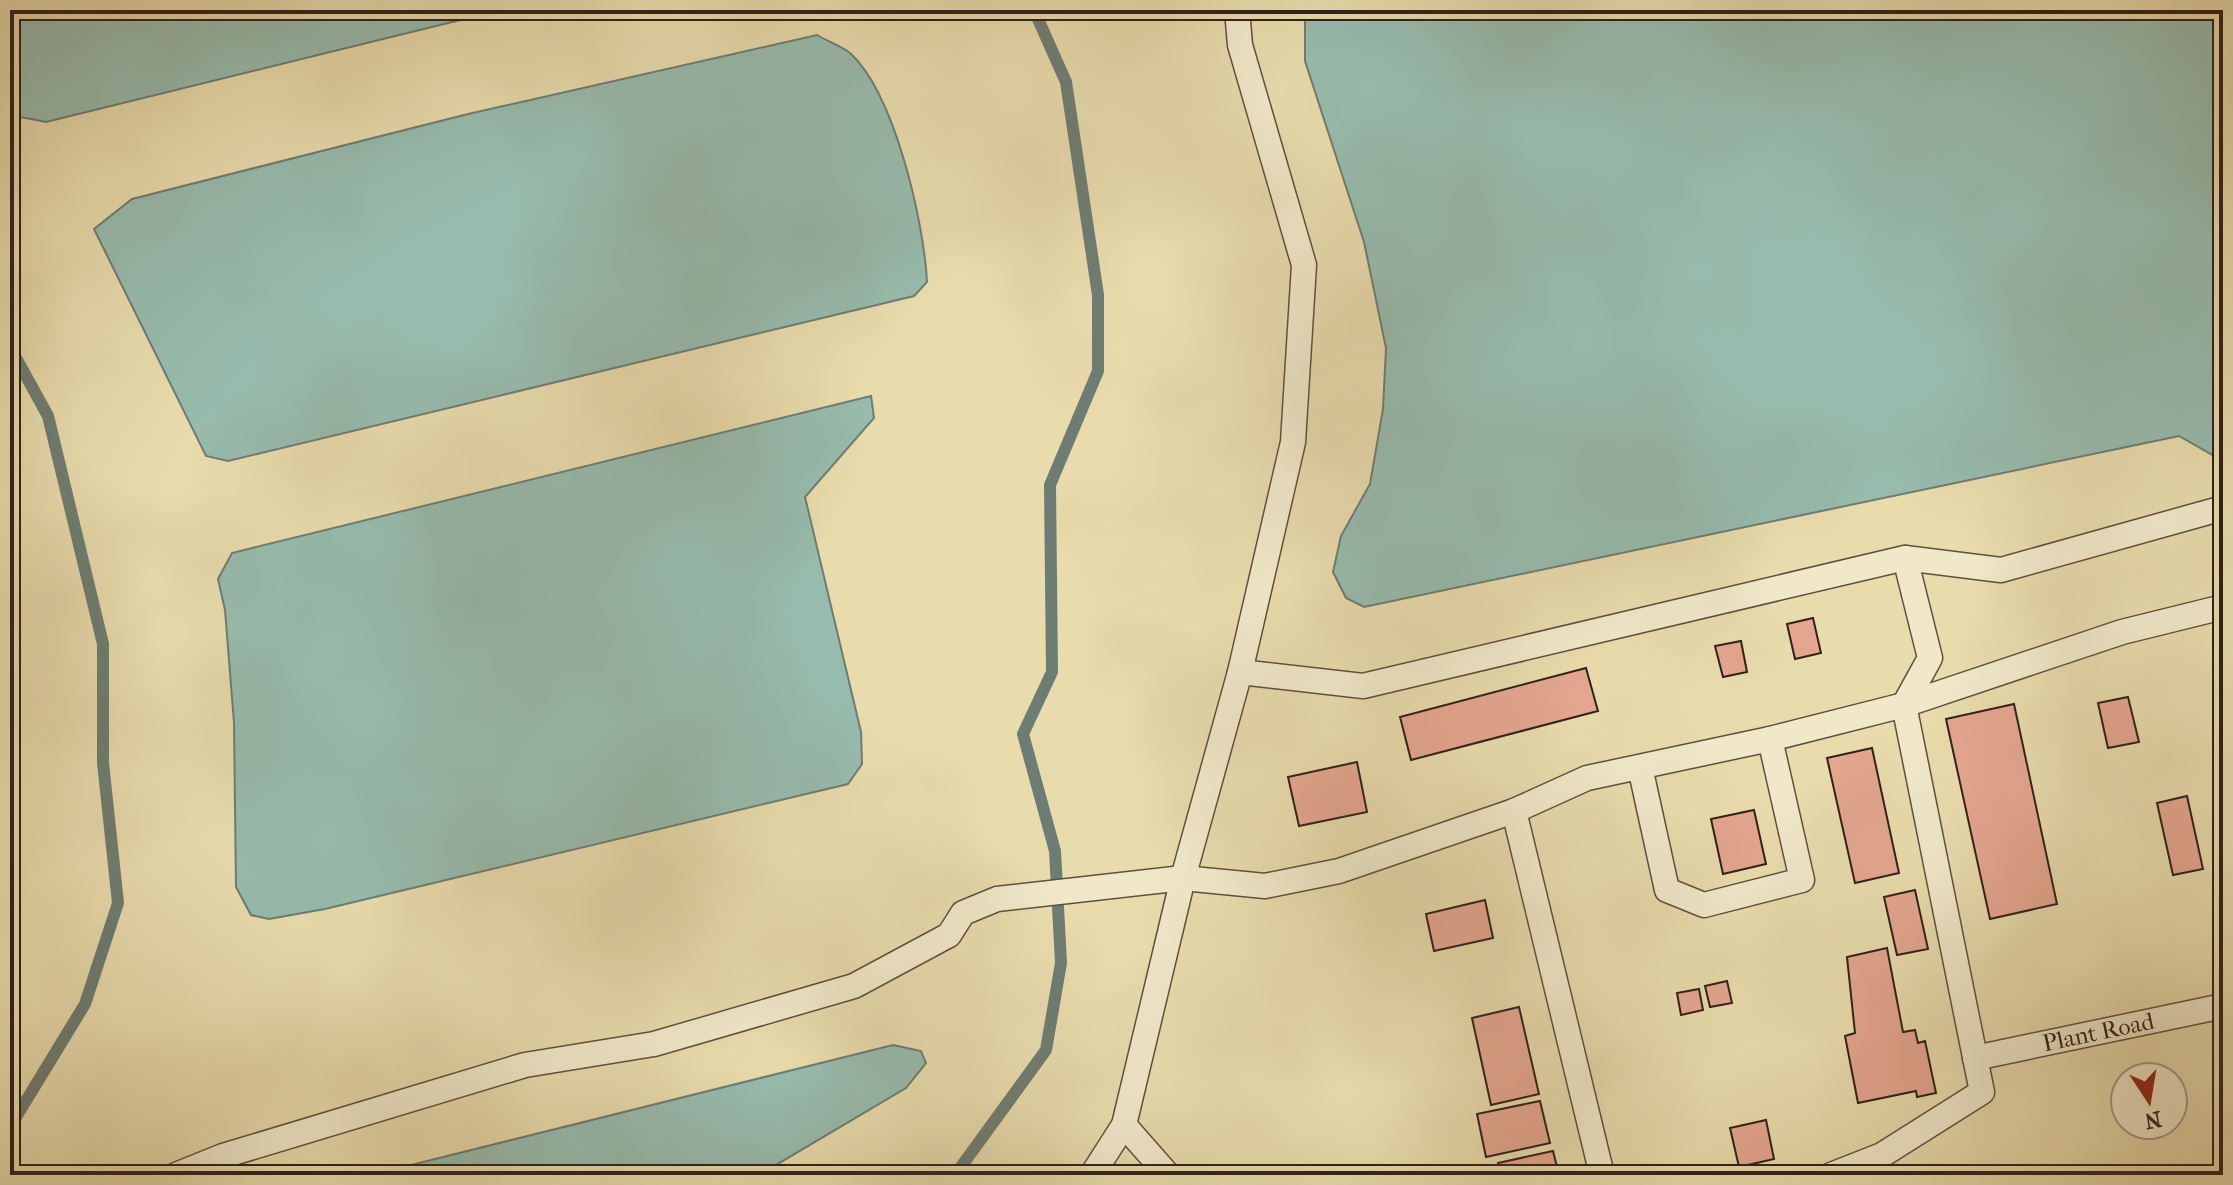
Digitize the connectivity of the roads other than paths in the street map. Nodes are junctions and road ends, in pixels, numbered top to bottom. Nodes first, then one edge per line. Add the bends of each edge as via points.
1 (1237, 10) edge
2 (2223, 508) edge
3 (1905, 558) junction
4 (2223, 607) edge
5 (1240, 672) junction
6 (1904, 705) junction
7 (1770, 739) junction
8 (1640, 767) junction
9 (1514, 811) junction
10 (1183, 878) junction
11 (2223, 1006) edge
12 (1975, 1058) junction
13 (1124, 1125) junction
14 (176, 1175) edge
15 (1092, 1175) edge
16 (1168, 1175) edge
17 (1602, 1175) edge
18 (1831, 1175) edge

1 - 5 lane via 1240,45 1304,265 1293,442
2 - 3 lane via 2001,570
3 - 5 lane via 1363,686
3 - 6 lane via 1930,658
4 - 6 lane via 2122,632
5 - 10 lane
6 - 7 lane
6 - 12 lane
7 - 8 lane
7 - 8 lane via 1802,880 1704,905 1667,890
8 - 9 lane via 1587,778
9 - 10 lane via 1339,871 1265,886
9 - 17 lane
10 - 13 lane
10 - 14 lane via 997,899 963,913 949,935 854,986 654,1044 525,1065
11 - 12 lane, Plant Road
12 - 18 lane via 1982,1092 1882,1155
13 - 15 lane
13 - 16 lane

